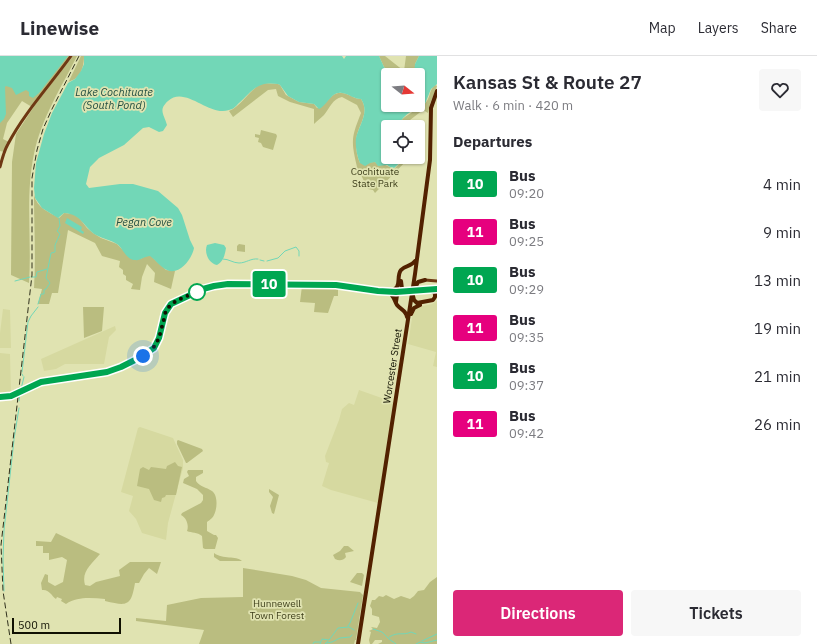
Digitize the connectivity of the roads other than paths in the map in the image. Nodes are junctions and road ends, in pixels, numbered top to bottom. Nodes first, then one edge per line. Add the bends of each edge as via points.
1 (71, 56) edge
2 (437, 91) edge
3 (437, 95) edge
4 (0, 167) edge
5 (417, 255) junction
6 (417, 270) junction
7 (414, 280) junction
8 (425, 280) junction
9 (437, 281) edge
10 (437, 289) edge
11 (417, 290) junction
12 (427, 290) junction
13 (388, 292) junction
14 (406, 292) junction
15 (412, 298) junction
16 (437, 298) edge
17 (397, 304) junction
18 (410, 315) junction
19 (408, 320) junction
20 (0, 397) edge
21 (359, 644) edge

1 - 4 main road via 12,137
2 - 5 highway, Worcester Street via 431,108 430,160
3 - 6 highway, Worcester Street via 433,111 431,168
5 - 7 highway, Worcester Street
5 - 13 highway via 413,264 400,272 397,288
6 - 8 highway via 418,277
6 - 11 highway, Worcester Street
7 - 14 highway via 410,269 405,269 401,273 401,288
7 - 15 highway, Worcester Street
8 - 9 main road
8 - 11 highway via 418,282
10 - 12 main road
11 - 12 main road
11 - 14 main road, bridge
11 - 15 highway, Worcester Street
12 - 15 highway via 435,293 433,300 417,303
13 - 14 main road
13 - 17 highway via 393,295
13 - 20 main road, bridge via 329,284 213,286 170,305 165,313 156,345 132,362 109,372 41,382 14,395
14 - 17 highway via 397,296
15 - 17 highway via 406,307
15 - 18 highway, Worcester Street
15 - 19 highway, Worcester Street
16 - 18 highway via 433,302 415,306
17 - 19 highway via 406,312
18 - 21 highway, Worcester Street
19 - 21 highway, Worcester Street

